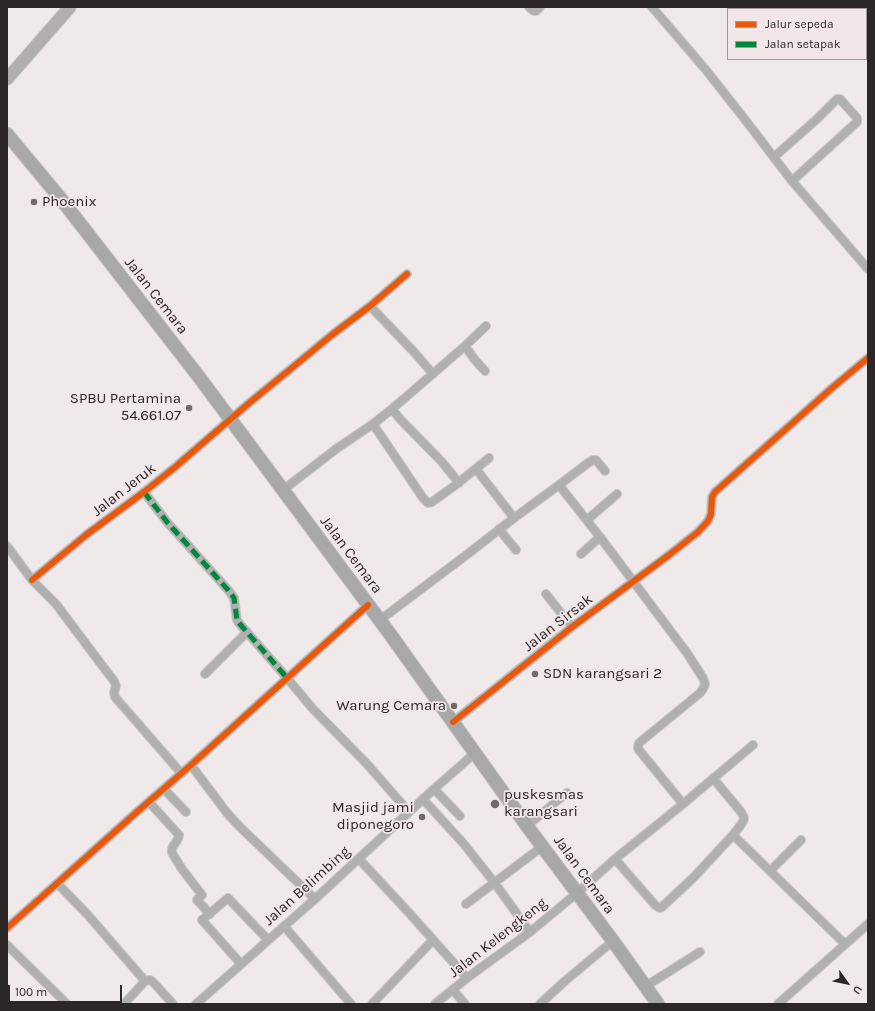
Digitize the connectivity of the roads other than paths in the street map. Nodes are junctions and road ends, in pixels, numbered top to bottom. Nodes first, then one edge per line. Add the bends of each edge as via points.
1 (70, 7) edge
2 (528, 7) edge
3 (540, 7) edge
4 (652, 7) edge
5 (7, 79) edge
6 (7, 134) edge
7 (774, 157) junction
8 (792, 180) junction
9 (868, 269) edge
10 (406, 274) dead end
11 (370, 306) junction
12 (486, 326) dead end
13 (465, 346) junction
14 (868, 358) edge
15 (485, 371) dead end
16 (433, 374) junction
17 (392, 409) junction
18 (230, 419) junction
19 (373, 424) junction
20 (489, 458) dead end
21 (476, 469) junction
22 (606, 471) dead end
23 (459, 483) junction
24 (559, 486) junction
25 (283, 490) junction
26 (144, 492) junction
27 (617, 494) dead end
28 (514, 518) junction
29 (587, 520) junction
30 (499, 529) junction
31 (600, 538) junction
32 (7, 546) edge
33 (516, 550) dead end
34 (581, 554) dead end
35 (32, 580) junction
36 (634, 581) junction
37 (546, 594) dead end
38 (368, 605) junction
39 (380, 620) junction
40 (572, 627) junction
41 (247, 632) junction
42 (205, 674) dead end
43 (287, 678) junction
44 (453, 722) junction
45 (753, 745) dead end
46 (475, 753) junction
47 (191, 765) junction
48 (181, 773) junction
49 (713, 778) junction
50 (164, 789) junction
51 (434, 789) junction
52 (567, 793) dead end
53 (423, 799) junction
54 (147, 803) junction
55 (683, 804) junction
56 (186, 812) dead end
57 (409, 812) junction
58 (460, 816) dead end
59 (527, 826) junction
60 (734, 834) junction
61 (801, 840) dead end
62 (543, 846) junction
63 (359, 859) junction
64 (615, 859) junction
65 (770, 871) junction
66 (494, 882) junction
67 (57, 883) junction
68 (577, 893) junction
69 (315, 899) junction
70 (466, 904) dead end
71 (210, 914) junction
72 (868, 924) edge
73 (284, 926) junction
74 (7, 928) edge
75 (530, 932) junction
76 (268, 940) junction
77 (433, 940) junction
78 (613, 941) junction
79 (845, 944) junction
80 (10, 949) edge
81 (700, 952) dead end
82 (241, 964) junction
83 (467, 978) junction
84 (145, 981) junction
85 (646, 986) junction
86 (453, 990) junction
87 (66, 1004) edge
88 (124, 1004) edge
89 (173, 1004) edge
90 (196, 1004) edge
91 (351, 1004) edge
92 (372, 1004) edge
93 (435, 1004) edge
94 (465, 1004) edge
95 (540, 1004) edge
96 (658, 1004) edge
97 (778, 1004) edge

1 - 5 main road
2 - 3 street via 536,11
4 - 7 street via 706,70
6 - 18 main road, Jalan Cemara via 66,204
7 - 8 street
7 - 8 street via 837,99 840,99 858,118 857,122
8 - 9 street
10 - 11 street, Jalan Jeruk
11 - 16 street
11 - 18 street, Jalan Jeruk
12 - 13 street
13 - 15 street
13 - 16 street
14 - 36 street, Jalan Sirsak via 715,492 712,497 711,514 698,532
16 - 17 street
17 - 19 street
17 - 23 street
18 - 25 main road, Jalan Cemara
18 - 26 street, Jalan Jeruk
19 - 23 street via 426,502 432,502
19 - 25 street
20 - 21 street
21 - 23 street
21 - 28 street
22 - 24 street via 593,460
24 - 28 street
24 - 29 street
25 - 38 main road, Jalan Cemara
26 - 35 street, Jalan Jeruk via 86,535
26 - 41 street via 167,522 229,591 234,598 238,620
27 - 29 street
28 - 30 street
29 - 31 street
30 - 33 street
30 - 39 street
31 - 34 street
31 - 36 street
32 - 35 street
35 - 48 street via 56,604 114,681 115,697
36 - 40 street, Jalan Sirsak
36 - 55 street via 687,653 705,684 700,693 639,743 638,748
37 - 40 street
38 - 39 main road, Jalan Cemara
38 - 43 street
39 - 44 main road, Jalan Cemara
40 - 44 street, Jalan Sirsak
41 - 42 street
41 - 43 street
43 - 47 street
43 - 57 street
44 - 46 main road, Jalan Cemara
45 - 49 street, Jalan Kelengkeng
46 - 51 street, Jalan Belimbing
46 - 59 main road, Jalan Cemara
47 - 48 street
47 - 69 street via 227,813
48 - 50 street
49 - 55 street, Jalan Kelengkeng
49 - 60 street via 743,816 744,819
50 - 54 street
50 - 56 street
51 - 53 street, Jalan Belimbing
51 - 58 street
52 - 59 street
53 - 57 street, Jalan Belimbing
53 - 66 street
54 - 67 street
54 - 71 street via 179,835 171,851 202,895 197,900
55 - 64 street, Jalan Kelengkeng
57 - 63 street, Jalan Belimbing
59 - 62 main road, Jalan Cemara
60 - 64 street via 694,877 660,908 655,906
60 - 65 street
61 - 65 street
62 - 66 street
62 - 68 main road, Jalan Cemara
63 - 69 street, Jalan Belimbing
63 - 77 street
64 - 68 street, Jalan Kelengkeng
65 - 79 street
66 - 70 street
66 - 75 street
67 - 74 street
67 - 84 street
68 - 75 street, Jalan Kelengkeng
68 - 78 main road, Jalan Cemara
69 - 73 street, Jalan Belimbing
71 - 76 street via 228,898
71 - 82 street via 202,920
72 - 79 street
73 - 76 street, Jalan Belimbing
73 - 91 street
75 - 83 street, Jalan Kelengkeng
76 - 82 street, Jalan Belimbing
77 - 83 street
77 - 92 street
78 - 85 main road, Jalan Cemara
78 - 95 street
79 - 97 street
80 - 87 street
81 - 85 street
82 - 90 street, Jalan Belimbing
83 - 86 street, Jalan Kelengkeng
84 - 88 street
84 - 89 street via 153,982
85 - 96 main road, Jalan Cemara
86 - 93 street, Jalan Kelengkeng
86 - 94 street

